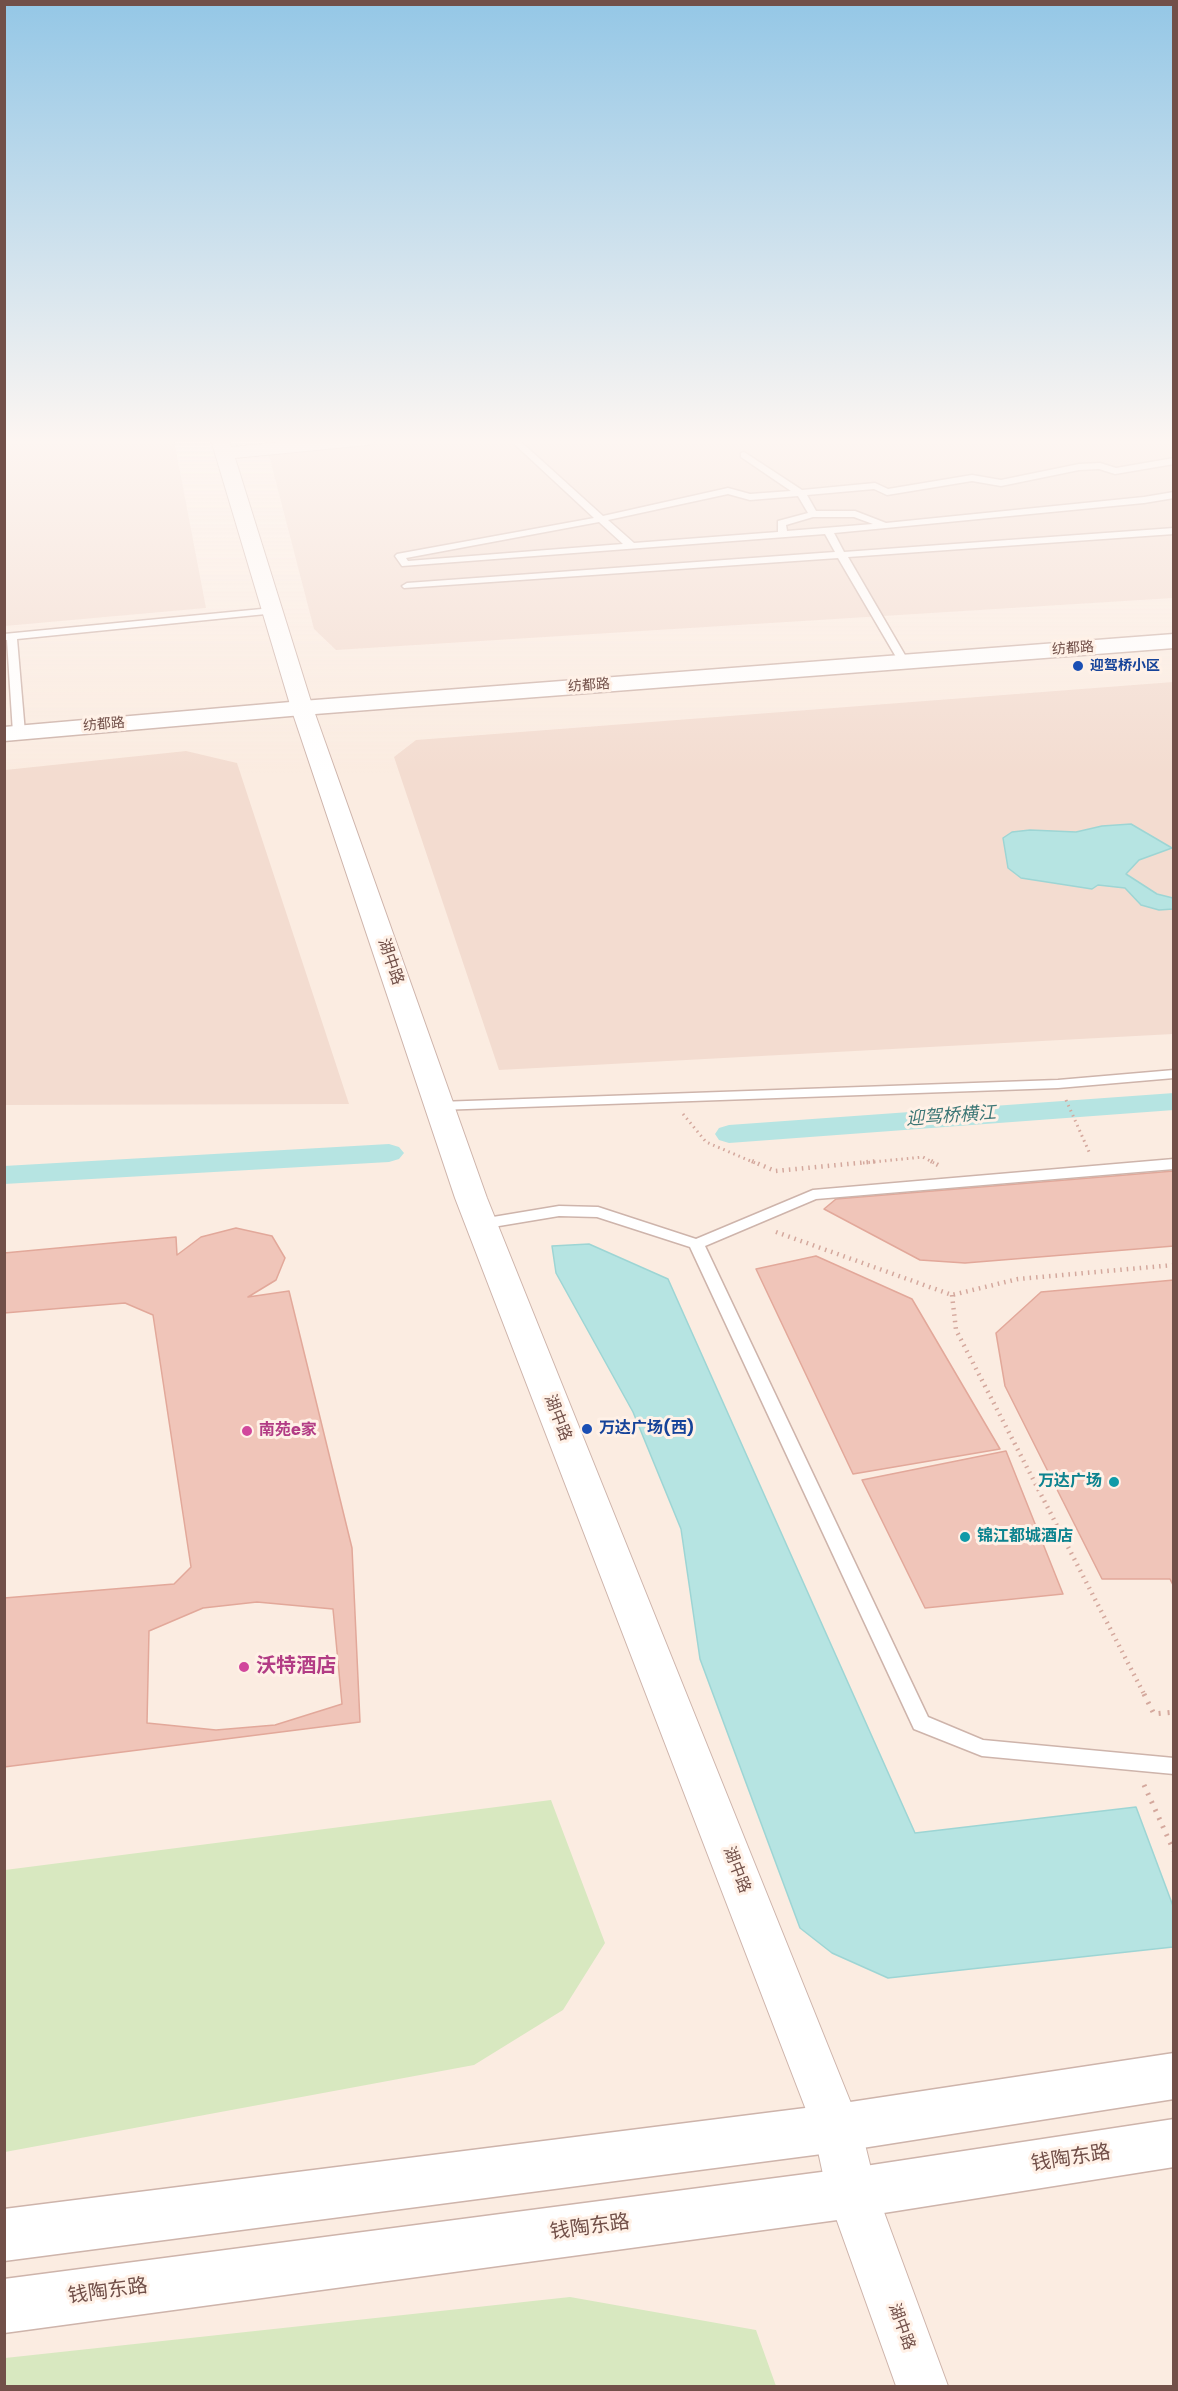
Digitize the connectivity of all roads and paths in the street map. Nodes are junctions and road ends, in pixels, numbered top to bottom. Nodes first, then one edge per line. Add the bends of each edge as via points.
1 (254, 552) edge
2 (424, 552) edge
3 (561, 552) edge
4 (840, 552) edge
5 (901, 552) edge
6 (843, 556) junction
7 (407, 586) dead end
8 (272, 611) junction
9 (8, 637) edge
10 (1173, 641) edge
11 (904, 662) junction
12 (302, 708) junction
13 (12, 734) edge
14 (1173, 1074) edge
15 (1065, 1100) dead end
16 (439, 1106) junction
17 (691, 1126) dead end
18 (1086, 1144) dead end
19 (1173, 1164) edge
20 (967, 1182) junction
21 (750, 1223) junction
22 (481, 1224) junction
23 (696, 1244) junction
24 (1173, 1265) edge
25 (952, 1295) junction
26 (1173, 1712) edge
27 (1134, 1762) junction
28 (1173, 1766) edge
29 (1173, 1851) edge
30 (1152, 2079) edge
31 (837, 2128) junction
32 (1171, 2143) edge
33 (852, 2193) junction
34 (4, 2235) edge
35 (4, 2306) edge
36 (922, 2386) edge

1 - 8 street, 湖中路
2 - 3 lane via 400,556 405,564
4 - 6 lane
5 - 6 lane
6 - 7 lane
6 - 11 lane
8 - 9 lane
8 - 12 street, 湖中路
9 - 13 lane
10 - 11 street, 纺都路
11 - 12 street, 纺都路
12 - 13 street, 纺都路
12 - 16 street, 湖中路
14 - 16 lane via 1058,1084
15 - 18 path
16 - 22 street, 湖中路
17 - 20 path via 706,1142 775,1171 923,1157
19 - 20 lane
20 - 21 lane via 813,1195
21 - 23 lane
21 - 25 path
22 - 23 lane via 559,1211 598,1212
22 - 31 street, 湖中路
23 - 27 lane via 921,1723 982,1748
24 - 25 path via 1018,1279
25 - 26 path via 956,1330 1154,1714
27 - 28 lane
27 - 29 path
30 - 31 street
31 - 33 street, 湖中路
31 - 34 street
32 - 33 street, 钱陶东路
33 - 35 street, 钱陶东路
33 - 36 street, 湖中路

